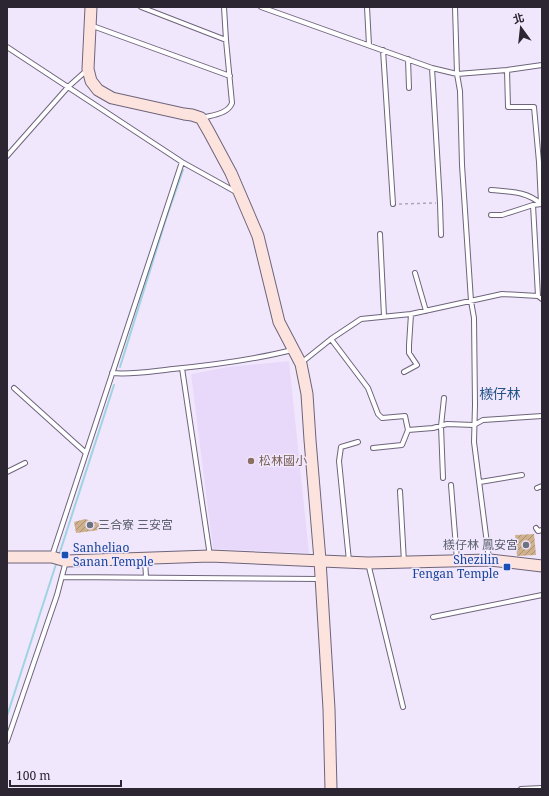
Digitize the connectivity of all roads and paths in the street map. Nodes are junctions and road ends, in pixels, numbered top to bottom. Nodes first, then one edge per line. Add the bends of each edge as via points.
1 (91, 7) edge
2 (141, 7) edge
3 (224, 7) edge
4 (261, 7) edge
5 (367, 7) edge
6 (455, 7) edge
7 (90, 25) junction
8 (226, 40) junction
9 (369, 45) junction
10 (7, 46) edge
11 (382, 50) junction
12 (408, 59) junction
13 (542, 65) edge
14 (432, 68) junction
15 (88, 69) junction
16 (507, 70) junction
17 (457, 74) junction
18 (230, 76) junction
19 (68, 87) junction
20 (409, 88) dead end
21 (201, 118) junction
22 (7, 156) edge
23 (182, 162) junction
24 (491, 190) dead end
25 (240, 195) junction
26 (440, 203) junction
27 (393, 204) joint
28 (542, 204) edge
29 (534, 205) junction
30 (492, 215) dead end
31 (380, 234) dead end
32 (441, 235) dead end
33 (415, 272) dead end
34 (540, 298) edge
35 (471, 301) junction
36 (426, 311) junction
37 (411, 314) junction
38 (384, 316) junction
39 (331, 339) junction
40 (294, 350) junction
41 (301, 364) junction
42 (182, 368) junction
43 (404, 372) dead end
44 (112, 373) junction
45 (14, 388) dead end
46 (444, 398) dead end
47 (542, 416) edge
48 (474, 425) junction
49 (441, 426) junction
50 (408, 430) junction
51 (358, 442) dead end
52 (373, 448) dead end
53 (86, 453) junction
54 (25, 463) dead end
55 (7, 472) edge
56 (522, 475) dead end
57 (443, 478) dead end
58 (480, 482) junction
59 (451, 484) dead end
60 (400, 491) dead end
61 (536, 528) dead end
62 (542, 530) edge
63 (7, 556) edge
64 (210, 556) junction
65 (52, 557) junction
66 (145, 558) junction
67 (320, 560) junction
68 (490, 560) junction
69 (66, 561) junction
70 (457, 561) junction
71 (349, 562) junction
72 (368, 563) junction
73 (404, 563) junction
74 (542, 566) edge
75 (63, 577) junction
76 (146, 577) junction
77 (321, 579) junction
78 (542, 595) edge
79 (433, 617) dead end
80 (403, 707) dead end
81 (7, 741) edge
82 (542, 788) edge
83 (331, 789) edge
84 (521, 789) edge

1 - 7 street
2 - 8 lane
3 - 8 lane
4 - 9 lane
5 - 9 lane
6 - 17 lane
7 - 15 street
7 - 18 lane
8 - 18 lane
9 - 11 lane
10 - 19 lane
11 - 12 lane
11 - 27 lane
12 - 14 lane
12 - 20 lane
13 - 16 lane
14 - 17 lane
14 - 26 lane
15 - 19 lane
15 - 21 street via 91,81 98,90 112,98
16 - 17 lane
16 - 28 lane via 508,107 534,107
17 - 35 lane
18 - 21 lane via 230,109
19 - 22 lane
19 - 23 lane
21 - 25 street
23 - 25 lane
23 - 44 lane
24 - 28 lane via 526,195
25 - 40 street via 260,243 279,322
26 - 27 path
26 - 32 lane
28 - 29 lane
29 - 30 lane via 502,215
29 - 34 lane
31 - 38 lane
33 - 36 lane
34 - 35 lane via 502,294
35 - 36 lane
35 - 48 lane via 474,318
36 - 37 lane
37 - 38 lane
37 - 43 lane via 409,353 417,365
38 - 39 lane via 362,319
39 - 41 lane
39 - 50 lane via 368,388 378,414 382,418 405,416
40 - 41 street
40 - 42 lane via 260,358
41 - 67 street via 307,394
42 - 44 lane
42 - 64 lane
44 - 53 lane
45 - 53 lane
46 - 49 lane
47 - 48 lane via 483,420
48 - 49 lane
48 - 58 lane
49 - 50 lane
49 - 57 lane
50 - 52 lane via 402,445
51 - 71 lane via 341,447 339,461
53 - 65 lane
54 - 55 lane
56 - 58 lane
58 - 68 lane
59 - 70 lane
60 - 73 lane
61 - 62 lane via 538,531
63 - 65 street
64 - 66 street
64 - 67 street
65 - 69 street
66 - 69 street
66 - 76 lane
67 - 71 street
67 - 77 street
68 - 70 street
68 - 74 street
69 - 75 lane
70 - 73 street
71 - 72 street
72 - 73 street
72 - 80 lane
75 - 76 lane
75 - 81 lane
76 - 77 lane
77 - 83 street
78 - 79 lane
82 - 84 lane

